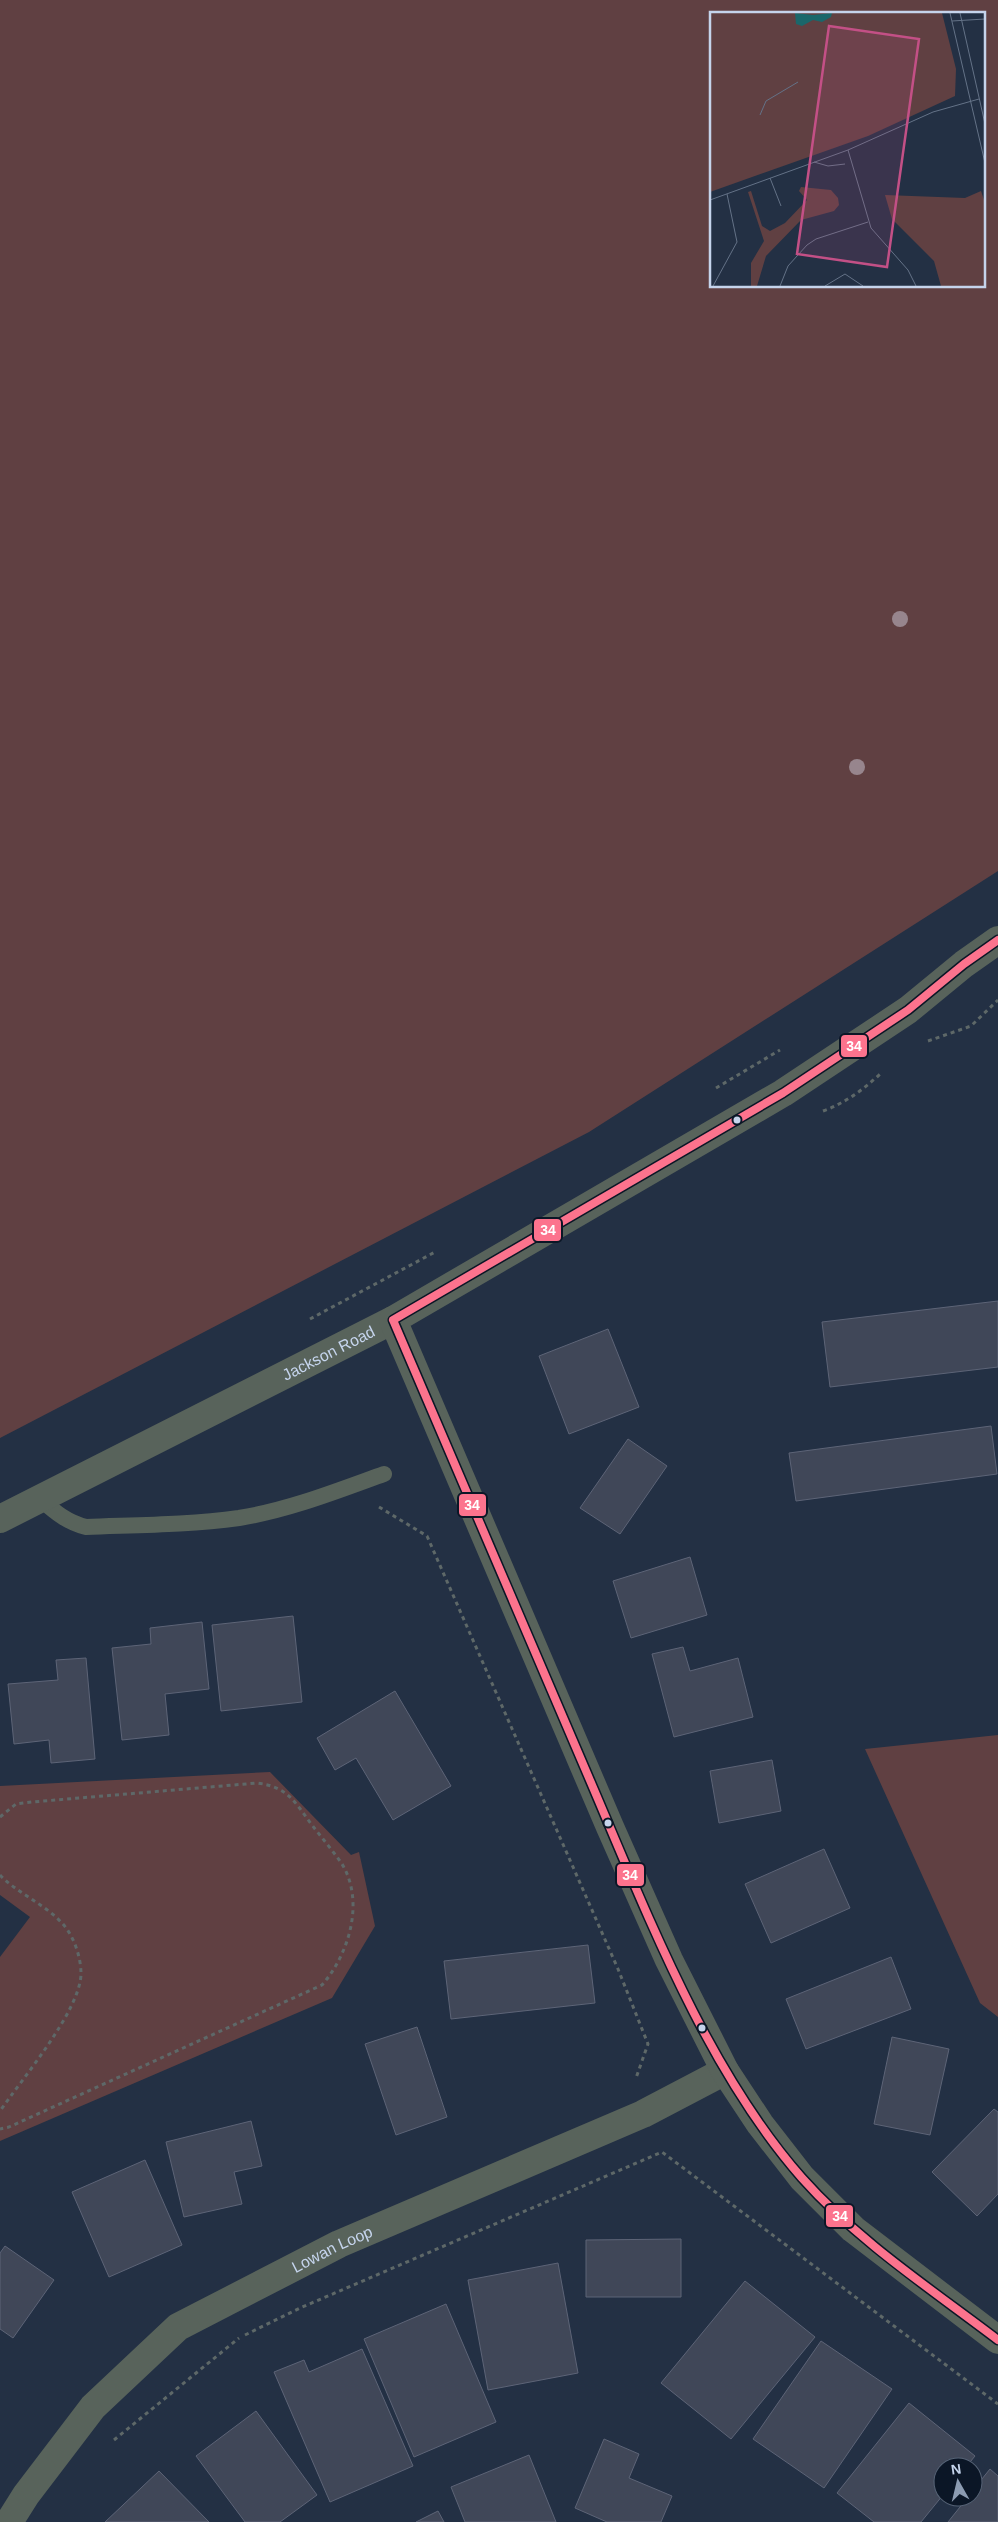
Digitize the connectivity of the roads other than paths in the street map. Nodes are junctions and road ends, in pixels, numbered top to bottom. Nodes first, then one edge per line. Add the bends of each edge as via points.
1 (998, 940) edge
2 (393, 1320) junction
3 (384, 1474) dead end
4 (38, 1498) junction
5 (0, 1518) edge
6 (725, 2071) junction
7 (998, 2340) edge
8 (9, 2522) edge

1 - 2 street, Jackson Road via 908,1010 783,1093
2 - 4 street, Jackson Road
2 - 6 street via 610,1827 669,1960
3 - 4 lane via 279,1509 240,1518 199,1522 86,1527 72,1524
4 - 5 street, Jackson Road
6 - 7 street via 760,2124 802,2178 853,2229
6 - 8 street, Lowan Loop via 643,2114 339,2244 178,2327 93,2407

